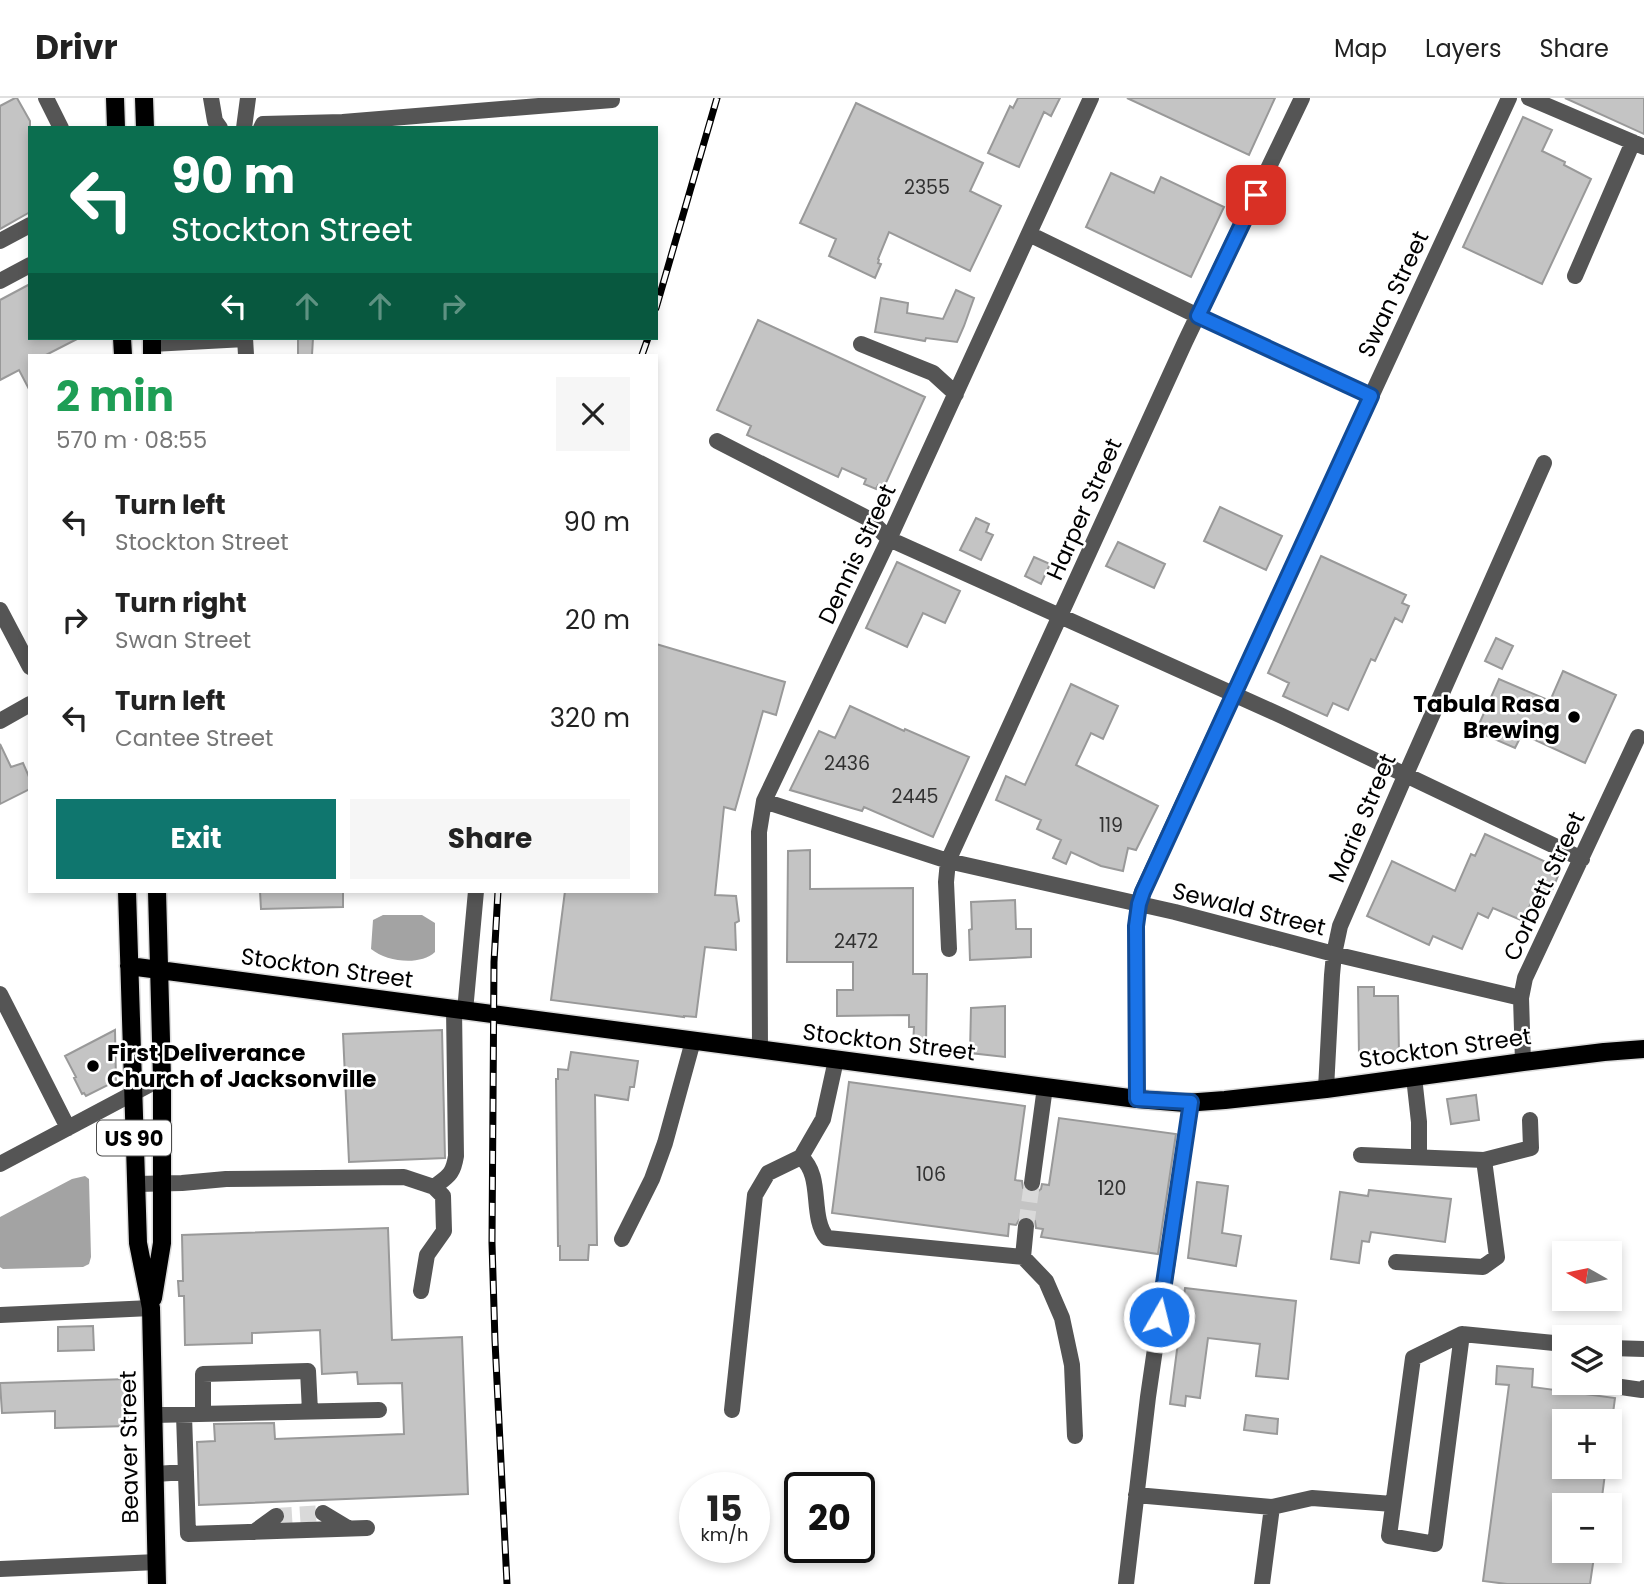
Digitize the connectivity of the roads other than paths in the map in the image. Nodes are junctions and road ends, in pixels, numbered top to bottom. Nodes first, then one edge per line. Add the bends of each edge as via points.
1 (46, 98) edge
2 (115, 98) edge
3 (144, 98) edge
4 (211, 98) edge
5 (248, 98) edge
6 (1091, 98) edge
7 (1302, 98) edge
8 (1509, 98) edge
9 (1529, 98) edge
10 (612, 100) edge
11 (343, 125) edge
12 (60, 126) edge
13 (116, 126) edge
14 (145, 126) edge
15 (219, 126) edge
16 (244, 126) edge
17 (262, 126) edge
18 (1640, 145) edge
19 (28, 226) edge
20 (1029, 234) junction
21 (0, 241) edge
22 (28, 266) edge
23 (1575, 276) dead end
24 (0, 281) edge
25 (1198, 316) junction
26 (193, 340) edge
27 (209, 340) edge
28 (246, 344) edge
29 (861, 344) dead end
30 (152, 346) edge
31 (956, 394) junction
32 (1371, 396) junction
33 (717, 441) dead end
34 (1544, 463) dead end
35 (890, 539) junction
36 (0, 610) edge
37 (1060, 616) junction
38 (25, 644) edge
39 (1234, 694) junction
40 (28, 705) edge
41 (0, 721) edge
42 (1639, 737) dead end
43 (1406, 774) junction
44 (764, 801) junction
45 (1582, 859) junction
46 (948, 861) junction
47 (127, 893) edge
48 (157, 893) edge
49 (477, 893) edge
50 (1139, 904) junction
51 (950, 949) dead end
52 (1334, 954) junction
53 (129, 966) junction
54 (160, 970) junction
55 (0, 995) edge
56 (1521, 998) junction
57 (459, 1010) junction
58 (693, 1041) junction
59 (1644, 1049) edge
60 (760, 1050) junction
61 (835, 1059) junction
62 (1523, 1062) junction
63 (1414, 1077) junction
64 (162, 1078) junction
65 (1045, 1087) junction
66 (1326, 1089) junction
67 (132, 1095) junction
68 (1137, 1099) junction
69 (1191, 1102) junction
70 (1530, 1120) dead end
71 (68, 1128) junction
72 (1361, 1154) dead end
73 (801, 1157) junction
74 (1419, 1157) junction
75 (1484, 1160) junction
76 (0, 1164) edge
77 (1032, 1182) tunnel mouth
78 (136, 1184) junction
79 (162, 1184) junction
80 (434, 1187) junction
81 (1026, 1226) tunnel mouth
82 (622, 1239) dead end
83 (1023, 1257) junction
84 (1396, 1262) dead end
85 (421, 1291) dead end
86 (151, 1308) junction
87 (0, 1315) edge
88 (1462, 1334) junction
89 (1552, 1343) edge
90 (1622, 1348) edge
91 (1644, 1349) edge
92 (1622, 1387) edge
93 (1644, 1388) edge
94 (379, 1410) dead end
95 (732, 1410) dead end
96 (310, 1411) junction
97 (203, 1414) junction
98 (153, 1415) junction
99 (184, 1415) junction
100 (1074, 1436) dead end
101 (186, 1472) junction
102 (155, 1474) junction
103 (1136, 1495) junction
104 (1393, 1504) junction
105 (1272, 1507) junction
106 (323, 1513) tunnel mouth
107 (276, 1516) tunnel mouth
108 (366, 1528) dead end
109 (350, 1529) junction
110 (254, 1532) junction
111 (157, 1562) junction
112 (0, 1569) edge
113 (157, 1584) edge
114 (1126, 1584) edge
115 (1262, 1584) edge

1 - 12 street
2 - 13 main road
3 - 14 main road
4 - 15 street
5 - 16 street
6 - 20 street, Dennis Street
7 - 25 street, Harper Street
8 - 32 street, Swan Street
9 - 18 street
10 - 11 street
11 - 17 street
18 - 23 street
19 - 21 street
20 - 25 street
20 - 31 street, Dennis Street
22 - 24 street
25 - 32 street
25 - 37 street, Harper Street
26 - 30 street
27 - 28 street
29 - 31 street via 933,373
31 - 35 street, Dennis Street
32 - 39 street, Swan Street
33 - 35 street via 869,519
34 - 43 street, Marie Street
35 - 37 street
35 - 44 street, Dennis Street
36 - 38 street
37 - 39 street
37 - 46 street, Harper Street
39 - 43 street
39 - 50 street, Swan Street
40 - 41 street
42 - 45 street, Corbett Street
43 - 45 street
43 - 52 street, Marie Street via 1340,926
44 - 46 street, Sewald Street
44 - 60 street, Dennis Street via 759,832
45 - 56 street, Corbett Street via 1525,978
46 - 50 street, Sewald Street
46 - 51 street, Harper Street
47 - 53 main road, Beaver Street / US 90
48 - 54 main road, Beaver Street / US 90
49 - 57 street
50 - 52 street, Sewald Street
50 - 68 street, Swan Street
52 - 56 street, Sewald Street
52 - 66 street, Marie Street
53 - 54 main road, Stockton Street
53 - 67 main road, Beaver Street / US 90
54 - 57 main road, Stockton Street
54 - 64 main road, Beaver Street / US 90
55 - 71 street
56 - 62 street, Corbett Street
57 - 58 main road, Stockton Street
57 - 80 street via 456,1156 454,1169
58 - 60 main road, Stockton Street
58 - 82 street via 652,1179
59 - 62 main road, Stockton Street
60 - 61 main road, Stockton Street
61 - 65 main road, Stockton Street
61 - 73 street via 824,1119
62 - 63 main road, Stockton Street
63 - 66 main road, Stockton Street
63 - 74 street
64 - 67 street
64 - 79 main road, Beaver Street / US 90
65 - 68 main road, Stockton Street
65 - 77 street
66 - 69 main road, Stockton Street
67 - 71 street
67 - 78 main road, Beaver Street / US 90
68 - 69 main road, Stockton Street
69 - 103 street
70 - 75 street via 1531,1149
71 - 76 street
72 - 74 street
73 - 83 street via 812,1175 820,1230 827,1238
73 - 95 street via 768,1173 755,1195
74 - 75 street
75 - 84 street via 1497,1257 1483,1268
78 - 79 street
78 - 86 main road, Beaver Street / US 90 via 138,1242
79 - 80 street via 404,1177
79 - 86 main road, Beaver Street / US 90 via 162,1243
80 - 85 street via 443,1196 444,1231 427,1255
81 - 83 street
83 - 100 street via 1046,1282 1062,1318 1072,1365
86 - 87 street
86 - 98 main road, Beaver Street / US 90
88 - 89 street
88 - 104 street via 1413,1358
88 - 104 street via 1435,1544 1389,1536
90 - 91 street
92 - 93 street
94 - 96 street
96 - 97 street
96 - 97 street via 308,1371 203,1374
97 - 99 street
98 - 99 street
98 - 102 main road, Beaver Street / US 90
99 - 101 street
101 - 102 street
101 - 110 street via 188,1534
102 - 111 main road, Beaver Street / US 90
103 - 105 street
103 - 114 street
104 - 105 street via 1312,1498
105 - 115 street
106 - 109 street
107 - 110 street
108 - 109 street
109 - 110 street
111 - 112 street
111 - 113 main road, Beaver Street / US 90

